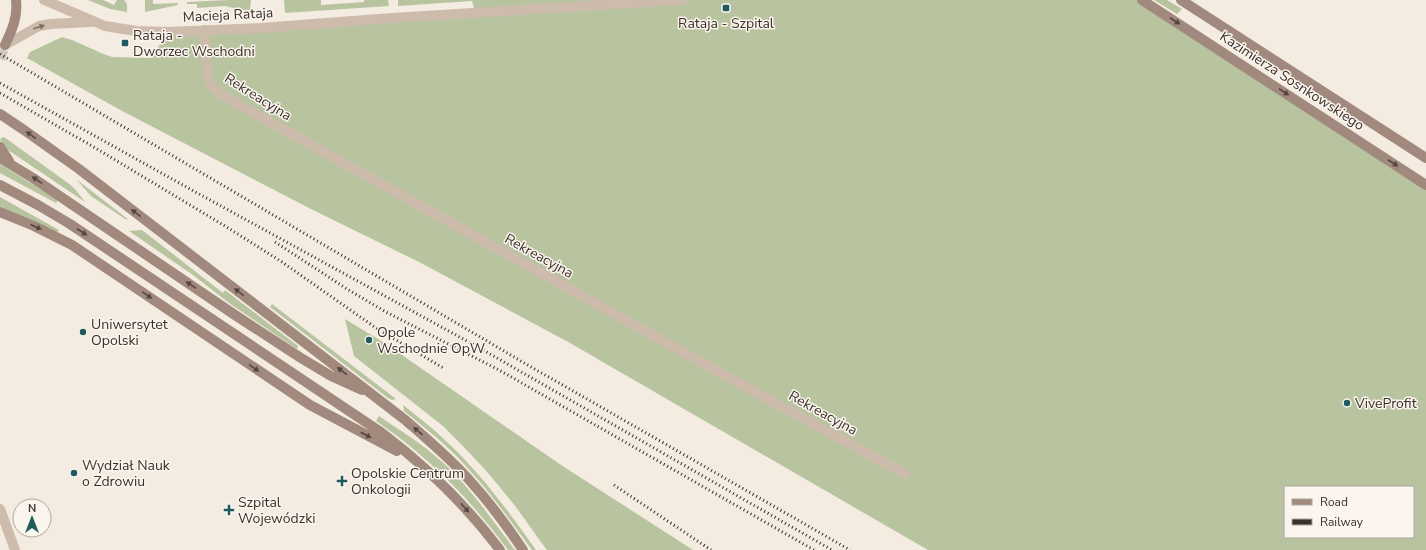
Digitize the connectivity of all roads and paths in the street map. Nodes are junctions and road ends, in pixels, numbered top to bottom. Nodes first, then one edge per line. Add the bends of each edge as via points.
1 (16, 0) edge
2 (44, 0) edge
3 (683, 0) edge
4 (1142, 0) edge
5 (1181, 0) edge
6 (96, 22) junction
7 (204, 30) junction
8 (5, 45) joint
9 (4, 117) edge
10 (0, 147) edge
11 (0, 158) edge
12 (1426, 158) edge
13 (10, 163) junction
14 (0, 185) edge
15 (1426, 185) edge
16 (0, 212) edge
17 (373, 394) junction
18 (417, 461) junction
19 (905, 474) dead end
20 (0, 509) edge
21 (15, 550) edge
22 (500, 550) edge
23 (523, 550) edge

1 - 8 main road via 13,28
2 - 6 street, Macieja Rataja
3 - 7 street, Macieja Rataja
4 -> 15 main road, Kazimierza Sosnkowskiego
5 - 12 main road, Kazimierza Sosnkowskiego
6 - 7 street, Macieja Rataja via 136,31
8 -> 6 street via 39,26
7 - 19 street, Rekreacyjna via 207,76 220,94
17 -> 9 main road via 79,169
10 - 13 main road
11 - 13 main road
17 -> 13 main road via 331,376 301,358
14 -> 18 main road via 91,238 382,434
16 -> 18 main road via 72,245 310,405
23 -> 17 main road via 486,500 447,457
18 -> 22 main road via 462,504
20 - 21 street

